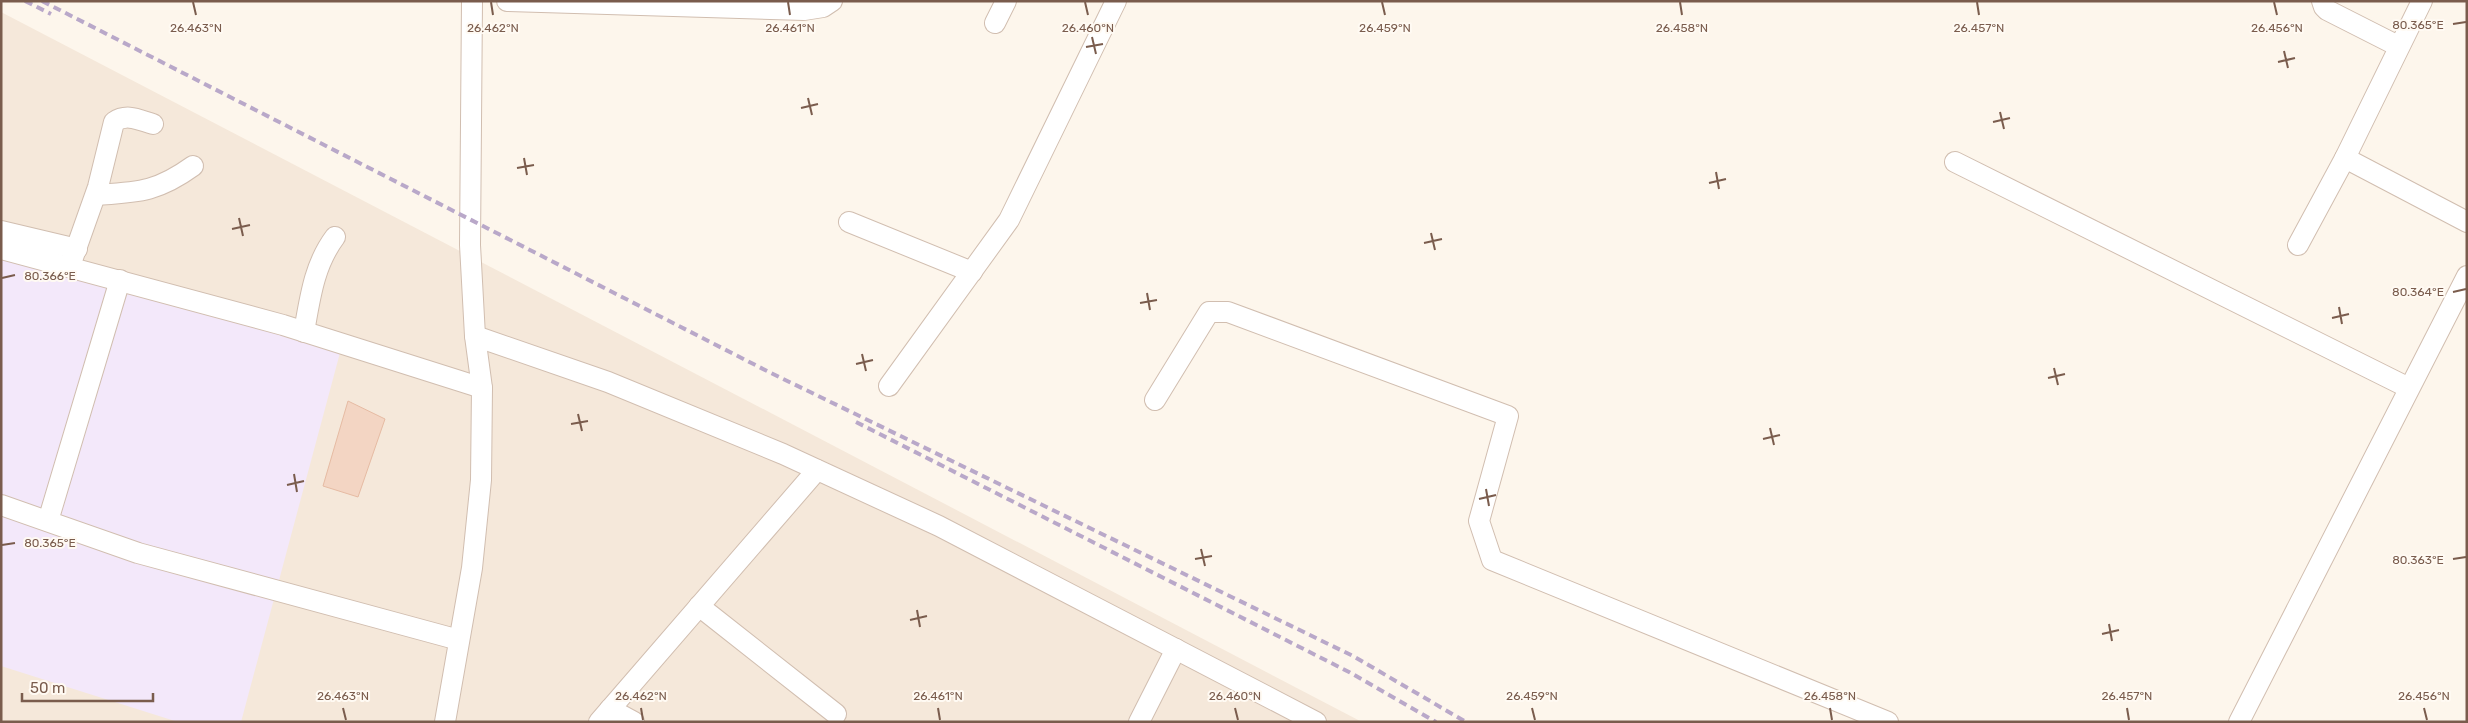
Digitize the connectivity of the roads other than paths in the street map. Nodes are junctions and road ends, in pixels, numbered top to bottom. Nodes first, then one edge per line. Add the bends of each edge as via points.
1 (472, 1) edge
2 (506, 1) edge
3 (832, 1) edge
4 (1006, 1) edge
5 (1116, 1) edge
6 (2322, 1) edge
7 (2422, 1) edge
8 (995, 23) dead end
9 (2398, 46) junction
10 (153, 124) dead end
11 (2345, 158) junction
12 (1955, 162) dead end
13 (193, 166) dead end
14 (96, 194) junction
15 (849, 222) dead end
16 (2467, 222) edge
17 (1, 231) edge
18 (335, 237) dead end
19 (2298, 245) dead end
20 (1, 249) edge
21 (74, 258) junction
22 (972, 272) junction
23 (2467, 276) edge
24 (120, 280) junction
25 (304, 332) junction
26 (475, 336) junction
27 (889, 386) dead end
28 (482, 388) junction
29 (2409, 388) junction
30 (1155, 400) dead end
31 (817, 470) junction
32 (1, 505) edge
33 (48, 521) junction
34 (699, 606) junction
35 (459, 640) junction
36 (1176, 649) junction
37 (836, 714) dead end
38 (604, 716) edge
39 (445, 722) edge
40 (634, 722) edge
41 (1139, 722) edge
42 (1316, 722) edge
43 (1888, 722) edge
44 (2239, 722) edge

1 - 26 street via 470,178
2 - 3 street via 804,10 823,7
4 - 8 street
5 - 22 street via 1009,220
6 - 9 street via 2327,10
7 - 9 street
9 - 11 street
10 - 14 street via 127,117 114,122
11 - 16 street
11 - 19 street
12 - 29 street
13 - 14 street via 159,187 139,192
14 - 21 street
15 - 22 street
17 - 21 street
18 - 25 street via 326,249 313,283
20 - 21 street
21 - 24 street
22 - 27 street
23 - 29 street
24 - 25 street
24 - 33 street
25 - 28 street
26 - 28 street
26 - 31 street via 608,382
28 - 35 street via 481,480 472,568
29 - 44 street
30 - 43 street via 1209,312 1228,312 1508,416 1479,521 1492,560
31 - 34 street
31 - 36 street via 939,526
32 - 33 street
33 - 35 street via 138,553
34 - 37 street
34 - 38 street
35 - 39 street
36 - 41 street
36 - 42 street
38 - 40 street

